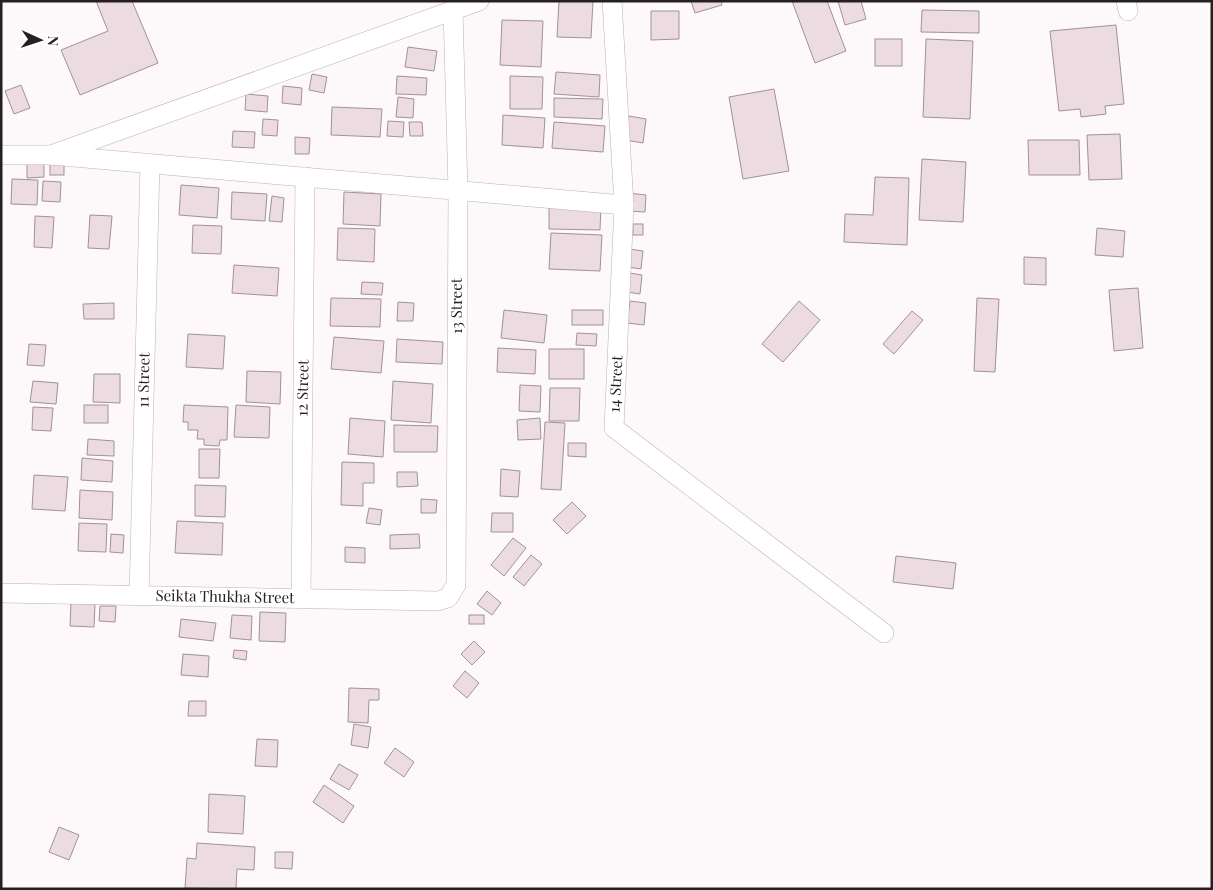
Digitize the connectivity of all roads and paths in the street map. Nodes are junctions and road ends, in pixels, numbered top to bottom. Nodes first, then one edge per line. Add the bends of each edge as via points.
1 (478, 1) edge
2 (612, 1) edge
3 (453, 10) junction
4 (1, 155) edge
5 (51, 155) junction
6 (150, 164) junction
7 (305, 177) junction
8 (458, 190) junction
9 (624, 205) junction
10 (1, 594) edge
11 (139, 596) junction
12 (301, 598) junction
13 (448, 598) joint
14 (884, 632) dead end

1 - 3 street
2 - 9 street, 14 Street
3 - 5 street
3 - 8 street, 13 Street
4 - 5 street
5 - 6 street
6 - 7 street
6 - 11 street, 11 Street
7 - 8 street
7 - 12 street, 12 Street
8 - 9 street
8 - 13 street, 13 Street via 456,585
9 - 14 street, 14 Street via 614,428
10 - 11 street, Seikta Thukha Street
11 - 12 street, Seikta Thukha Street
12 - 13 street, Seikta Thukha Street

